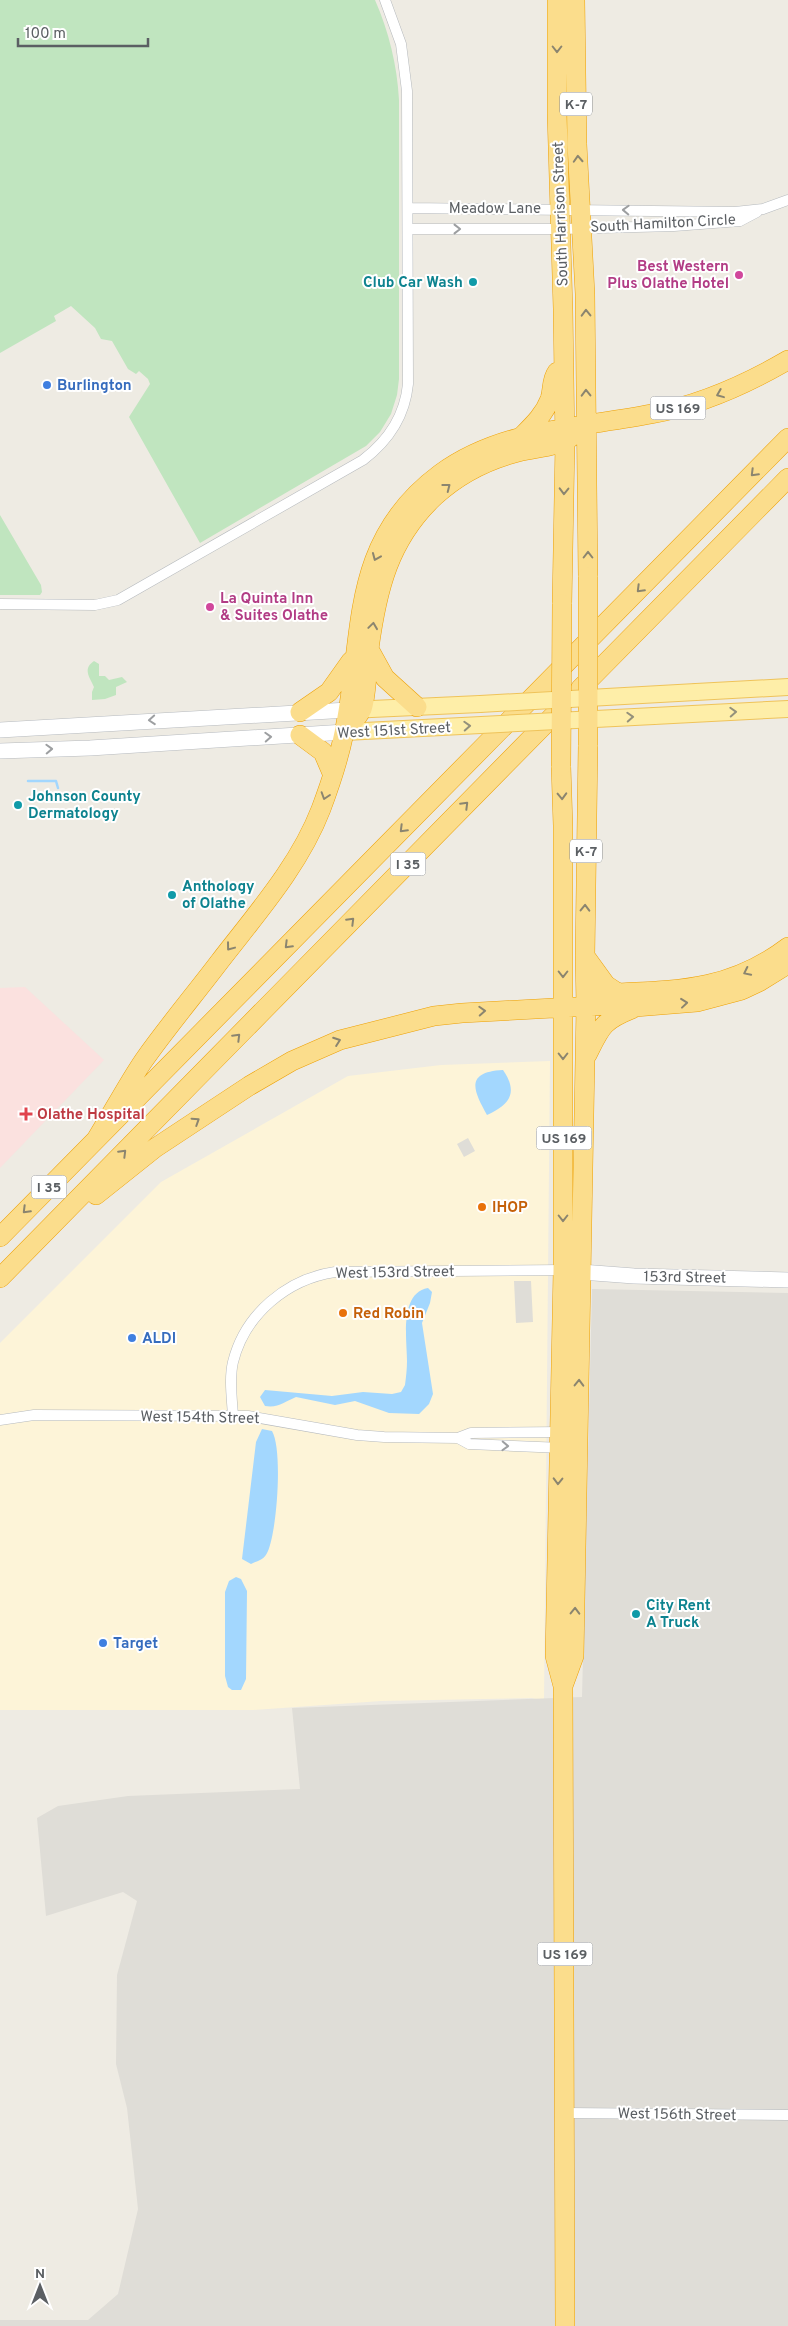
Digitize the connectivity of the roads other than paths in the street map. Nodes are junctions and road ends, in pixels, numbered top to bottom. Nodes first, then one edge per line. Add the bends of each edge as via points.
1 (385, 0) edge
2 (557, 0) edge
3 (575, 0) edge
4 (788, 200) edge
5 (408, 208) junction
6 (559, 208) junction
7 (580, 208) junction
8 (762, 209) junction
9 (582, 228) junction
10 (408, 229) junction
11 (561, 229) junction
12 (788, 360) edge
13 (564, 368) junction
14 (587, 424) junction
15 (564, 436) junction
16 (521, 437) junction
17 (788, 438) edge
18 (788, 478) edge
19 (0, 604) edge
20 (362, 652) junction
21 (788, 687) edge
22 (417, 707) junction
23 (355, 709) junction
24 (788, 709) edge
25 (300, 712) junction
26 (0, 730) edge
27 (345, 732) junction
28 (300, 735) junction
29 (0, 751) edge
30 (332, 773) junction
31 (788, 946) edge
32 (585, 956) junction
33 (788, 964) edge
34 (618, 993) junction
35 (586, 1000) junction
36 (563, 1007) junction
37 (635, 1007) junction
38 (585, 1058) junction
39 (97, 1138) junction
40 (0, 1237) edge
41 (28, 1250) junction
42 (572, 1271) junction
43 (0, 1278) edge
44 (788, 1280) edge
45 (233, 1416) junction
46 (0, 1420) edge
47 (458, 1438) junction
48 (559, 1440) junction
49 (578, 1440) junction
50 (564, 1686) junction
51 (565, 2113) junction
52 (788, 2115) edge
53 (565, 2326) edge

1 - 5 street via 401,44 406,72
2 -> 6 highway, South Harrison Street / K-7
7 -> 3 highway, South Harrison Street / K-7
4 - 8 street, South Hamilton Circle
5 - 6 street, Meadow Lane
5 - 10 street
6 - 7 street, Meadow Lane
6 - 11 highway, South Harrison Street / K-7
8 -> 7 street, South Hamilton Circle via 735,212
7 - 9 highway, South Harrison Street / K-7
8 - 9 street, South Hamilton Circle via 740,221
9 - 11 street, South Hamilton Circle
14 -> 9 highway, South Harrison Street / K-7
10 -> 11 street, Meadow Lane
10 - 19 street via 407,393 395,426 374,452 118,600 95,606
11 - 13 highway, South Harrison Street / K-7
12 -> 14 highway, US 169 via 709,399 651,414
13 - 15 highway, South Harrison Street / K-7
13 - 16 highway via 554,377 551,397 544,412
14 - 15 highway, US 169
32 -> 14 highway, K-7, bridge
15 - 16 highway
20 -> 15 highway via 381,583 402,536 421,510 449,484 487,463
15 -> 36 highway, US 169, bridge
16 -> 20 highway via 479,451 453,465 425,487 400,514 382,544 367,581
17 -> 39 highway, I 35
41 -> 18 highway, I 35
20 - 22 highway
20 - 23 highway
20 - 25 highway via 329,692
21 - 22 main road, West 151st Street, bridge
22 - 23 main road, West 151st Street
23 - 25 main road, West 151st Street
23 - 27 highway
27 -> 24 main road, West 151st Street, bridge
25 -> 26 main road, West 151st Street
27 - 28 main road, West 151st Street
27 - 30 highway
29 -> 28 main road, West 151st Street
28 - 30 highway via 323,752
30 -> 39 highway via 320,811 295,860 144,1061
31 -> 34 highway via 761,965 720,983 681,990
32 - 34 highway via 606,985
32 - 35 highway, K-7
37 -> 33 highway, US 169 via 713,999 759,982
34 - 35 highway
35 - 36 highway
35 - 37 highway
35 - 38 highway, K-7
41 -> 36 highway via 155,1148 271,1072 315,1050 376,1029 434,1016
36 -> 42 highway, US 169
37 - 38 highway, US 169 via 611,1017 604,1024
38 - 42 highway, US 169
39 -> 40 highway, I 35
41 - 43 highway, I 35
42 - 44 main road, 153rd Street
42 - 45 street, West 153rd Street via 335,1272 300,1282 286,1289 260,1312 238,1347 232,1372
42 - 48 highway, US 169
49 -> 42 highway, US 169
45 - 46 street, West 154th Street via 34,1415
45 - 47 street, West 154th Street via 283,1421 357,1435
47 - 48 street, West 154th Street via 471,1433
47 -> 48 street, West 154th Street via 469,1444
48 - 49 street, West 154th Street
48 - 49 street, West 154th Street
48 -> 50 highway, US 169 via 555,1656
50 -> 49 highway, US 169 via 574,1656
50 - 51 highway, US 169
51 - 52 street, West 156th Street
51 - 53 highway, US 169

